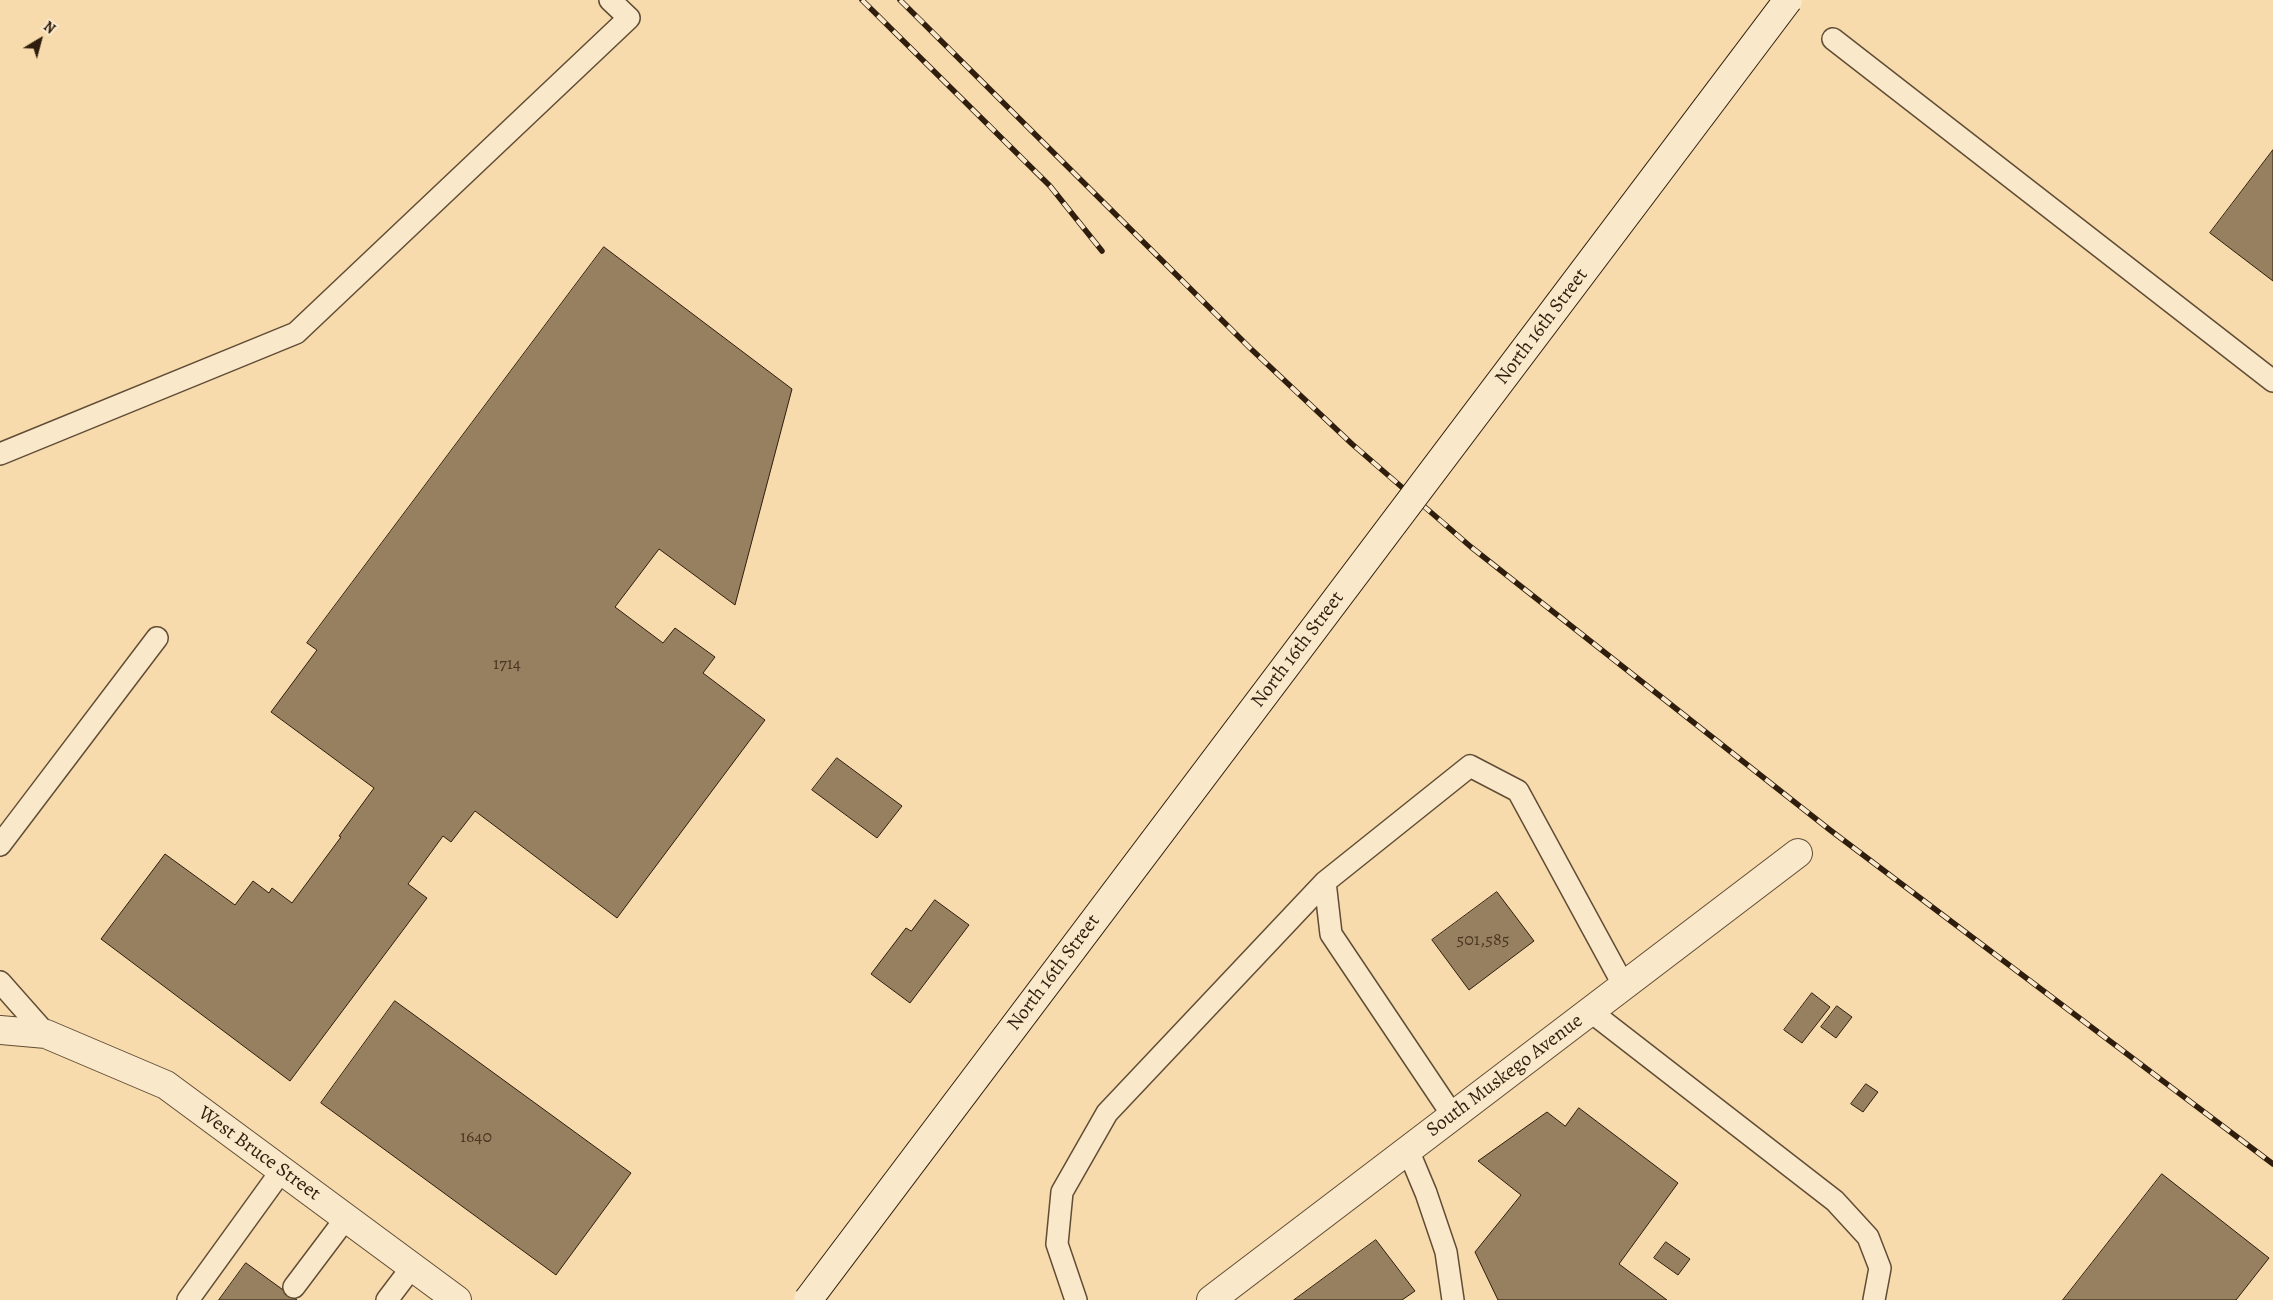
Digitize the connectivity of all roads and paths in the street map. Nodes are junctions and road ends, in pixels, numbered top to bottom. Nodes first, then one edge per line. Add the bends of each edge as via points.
1 (610, 0) edge
2 (1788, 0) edge
3 (1833, 39) dead end
4 (2273, 381) edge
5 (0, 454) edge
6 (157, 638) dead end
7 (0, 845) edge
8 (1798, 853) dead end
9 (1325, 882) junction
10 (0, 982) edge
11 (1624, 986) junction
12 (1590, 1011) junction
13 (0, 1030) edge
14 (46, 1034) junction
15 (1452, 1116) junction
16 (1408, 1150) junction
17 (282, 1170) junction
18 (346, 1218) junction
19 (412, 1266) junction
20 (294, 1288) dead end
21 (188, 1300) edge
22 (387, 1300) edge
23 (457, 1300) edge
24 (808, 1300) edge
25 (1076, 1300) edge
26 (1211, 1300) edge
27 (1454, 1300) edge
28 (1874, 1300) edge

1 - 5 lane via 629,18 296,333
2 - 24 main road, North 16th Street, bridge
3 - 4 lane
6 - 7 lane
8 - 11 main road, South Muskego Avenue
9 - 11 lane via 1470,766 1518,791
9 - 15 lane via 1331,934
9 - 25 lane via 1108,1113 1062,1192 1057,1244
10 - 14 lane
11 - 12 main road, South Muskego Avenue
12 - 15 main road, South Muskego Avenue
12 - 28 lane via 1835,1202 1868,1237 1880,1268
13 - 14 main road, West Bruce Street
14 - 17 main road, West Bruce Street via 166,1085
15 - 16 main road, South Muskego Avenue
16 - 26 main road, South Muskego Avenue
16 - 27 lane via 1446,1252
17 - 18 main road, West Bruce Street
17 - 21 lane
18 - 19 main road, West Bruce Street
18 - 20 lane
19 - 22 lane
19 - 23 main road, West Bruce Street

